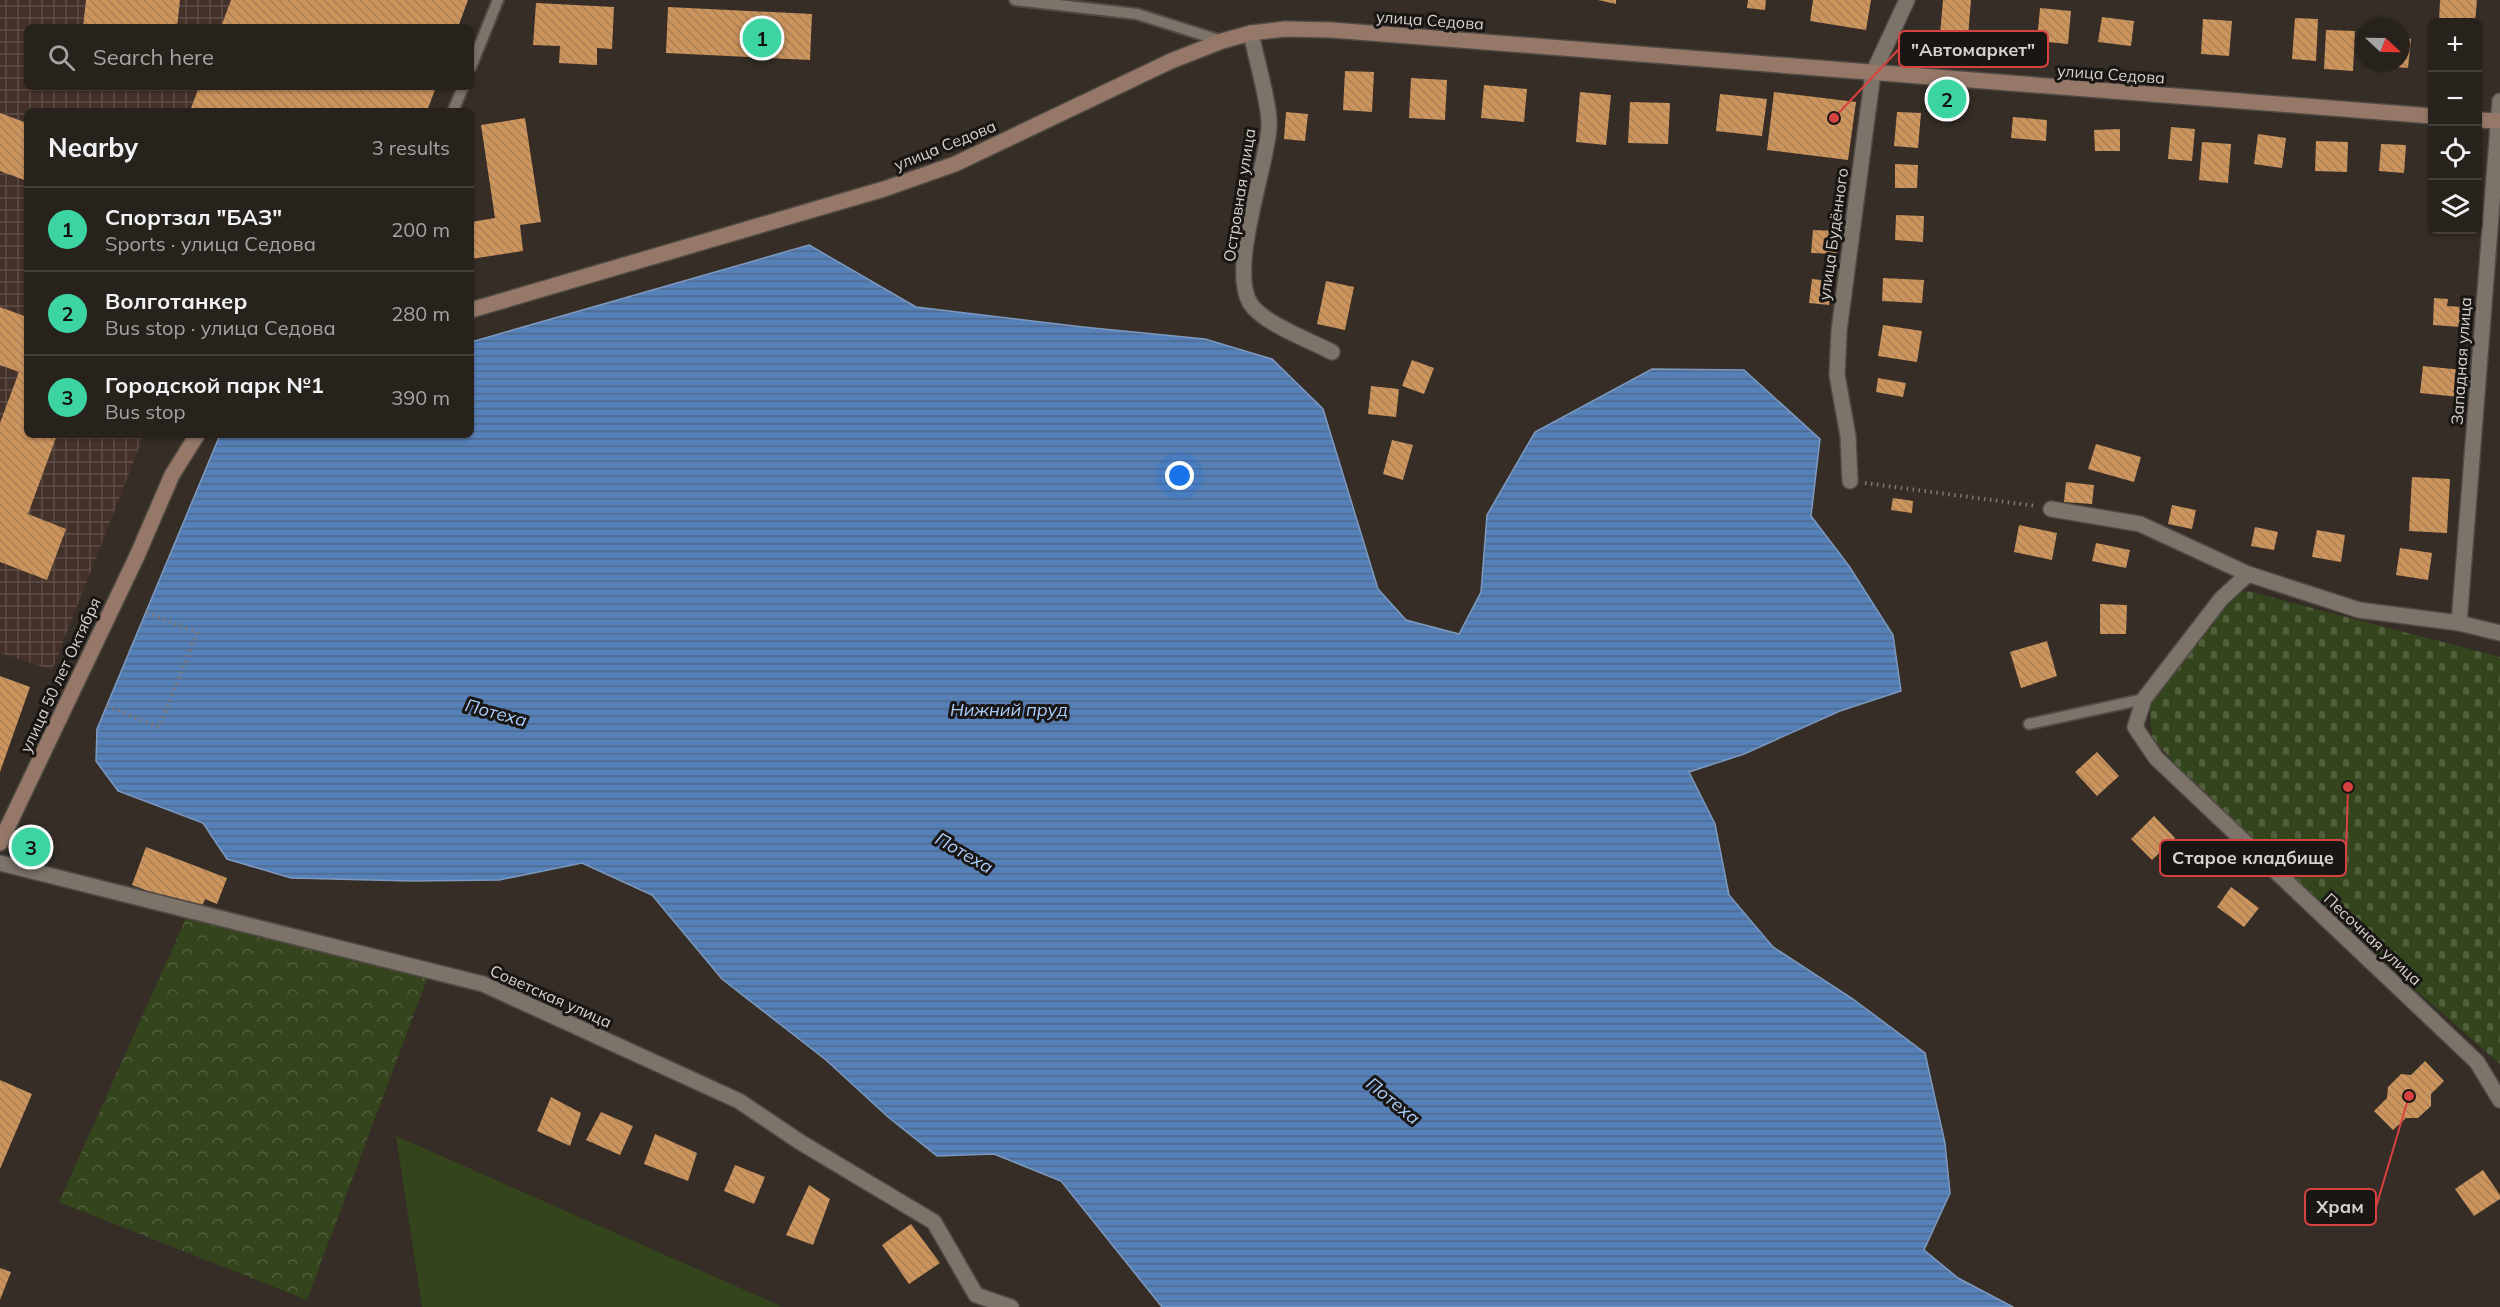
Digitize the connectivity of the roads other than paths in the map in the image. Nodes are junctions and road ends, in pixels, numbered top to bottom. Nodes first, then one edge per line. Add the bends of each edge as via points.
1 (498, 0) edge
2 (1015, 0) edge
3 (1907, 0) edge
4 (1251, 33) junction
5 (1222, 41) junction
6 (474, 60) edge
7 (1873, 73) junction
8 (462, 90) edge
9 (2500, 101) edge
10 (454, 108) edge
11 (2428, 116) edge
12 (2482, 120) edge
13 (2498, 121) edge
14 (474, 309) edge
15 (1332, 352) dead end
16 (195, 438) edge
17 (1850, 481) road end
18 (2051, 509) road end
19 (2248, 574) junction
20 (2459, 623) junction
21 (2498, 633) edge
22 (2144, 699) junction
23 (2029, 724) dead end
24 (0, 843) edge
25 (0, 862) edge
26 (2500, 1100) edge
27 (973, 1301) edge
28 (1011, 1307) edge

1 - 6 lane
2 - 5 lane via 1137,14
3 - 7 street, улица Будённого
4 - 5 main road, улица Седова
4 - 7 main road, улица Седова via 1332,30
4 - 15 street, Островная улица via 1269,126 1254,197 1245,290 1260,315
5 - 14 main road, улица Седова via 1171,61 955,164 873,192
7 - 11 main road, улица Седова
7 - 17 street, улица Будённого via 1839,331 1837,375 1848,436
8 - 10 lane
9 - 13 street, Западная улица
12 - 13 main road
13 - 20 street, Западная улица
16 - 24 main road, улица 50 лет Октября via 172,475
18 - 19 street via 2140,524
19 - 20 street via 2359,610
19 - 22 street, Песочная улица via 2221,599
20 - 21 street
22 - 23 lane
22 - 26 street, Песочная улица via 2135,727 2156,758 2477,1062
25 - 27 street, Советская улица via 483,984 739,1101 934,1222
27 - 28 street, Советская улица

